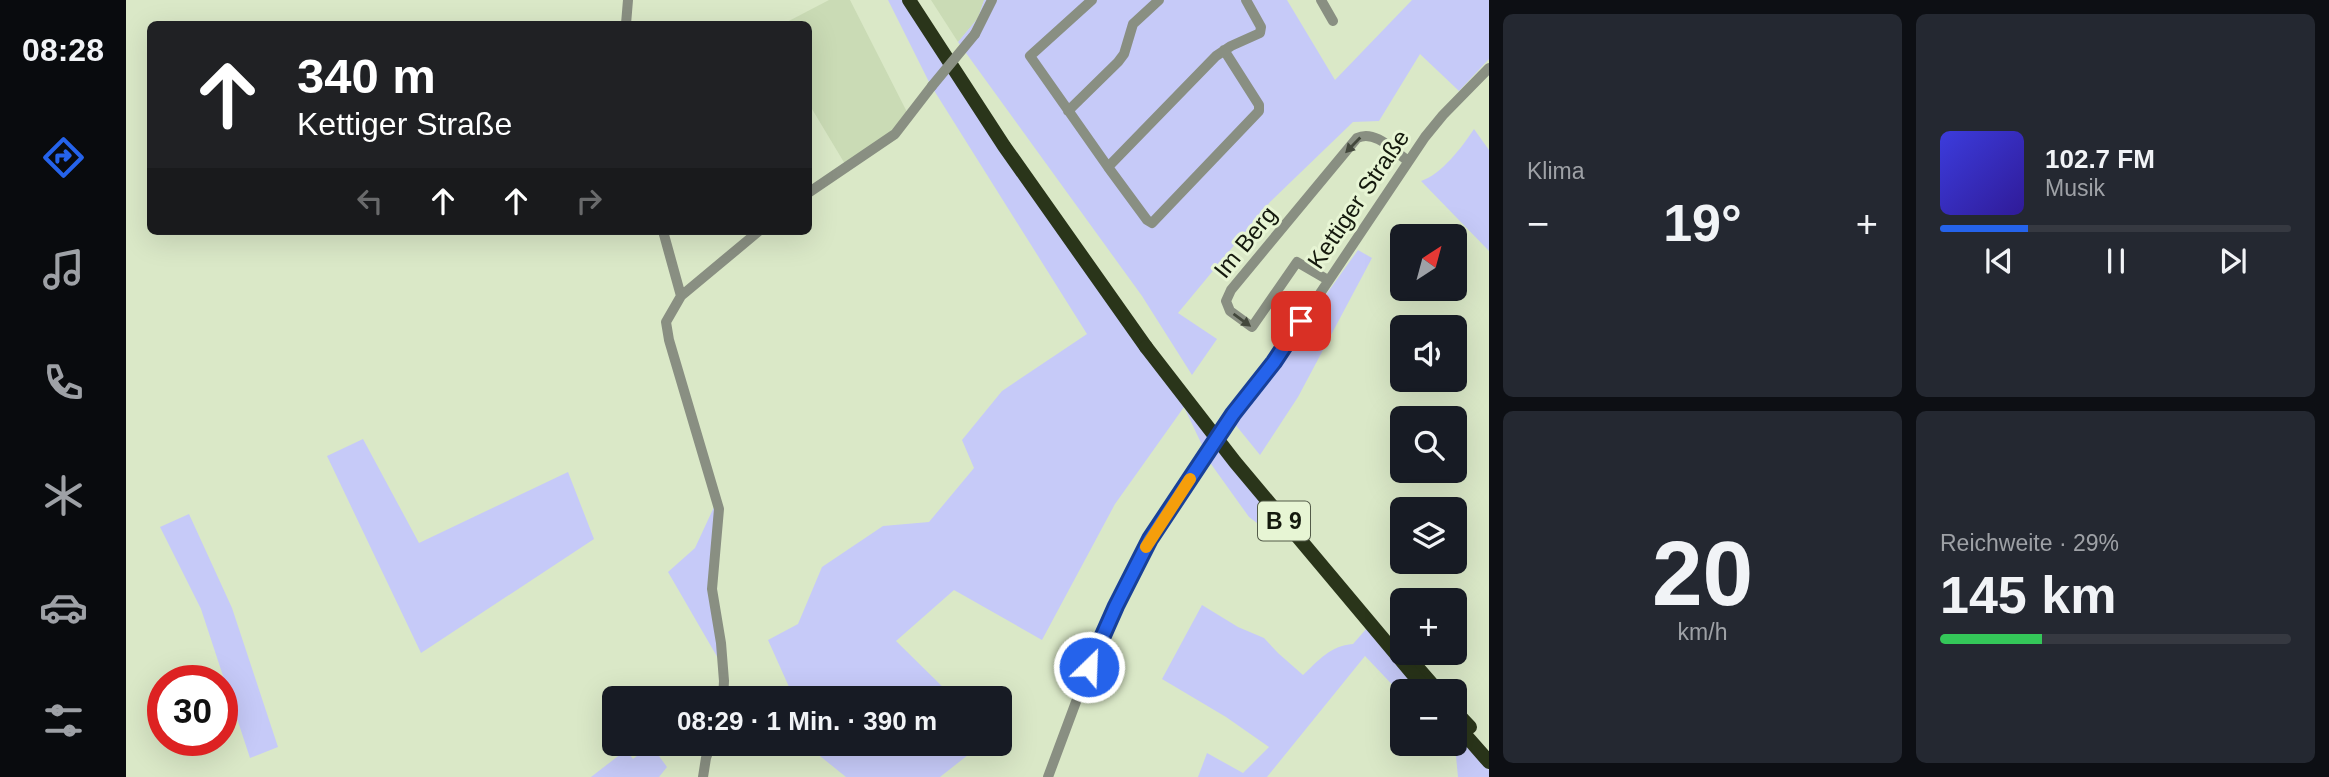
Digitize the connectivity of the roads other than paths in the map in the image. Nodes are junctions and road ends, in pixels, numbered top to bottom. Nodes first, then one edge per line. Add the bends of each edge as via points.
1 (628, 0) edge
2 (909, 0) edge
3 (920, 0) edge
4 (992, 0) edge
5 (1092, 0) edge
6 (1159, 0) edge
7 (1246, 0) edge
8 (1321, 0) edge
9 (626, 21) edge
10 (1333, 22) dead end
11 (1224, 50) junction
12 (1489, 68) edge
13 (1068, 111) junction
14 (1408, 161) junction
15 (1108, 167) junction
16 (812, 190) edge
17 (664, 235) edge
18 (753, 235) edge
19 (1328, 280) junction
20 (681, 296) junction
21 (1149, 344) junction
22 (1390, 635) edge
23 (1415, 665) edge
24 (1417, 679) edge
25 (1428, 679) edge
26 (724, 686) edge
27 (1467, 724) edge
28 (1467, 737) edge
29 (1489, 749) edge
30 (707, 756) edge
31 (1489, 762) edge
32 (704, 777) edge
33 (1048, 777) edge

1 - 9 street
2 - 21 highway, B 9 via 1018,168
3 - 21 highway, B 9
4 - 16 street, bridge via 975,34 895,134
5 - 13 street via 1030,56
6 - 13 street via 1133,24 1118,62
7 - 11 street via 1260,33
8 - 10 street
11 - 15 street
11 - 15 street via 1259,111 1152,223
12 - 14 street, Kettiger Straße via 1443,115
13 - 15 street
14 - 19 street, Kettiger Straße
14 -> 19 street, Im Berg via 1373,135 1357,138 1226,301 1230,311 1252,327 1297,262
17 - 20 street
18 - 20 street
19 - 33 street, Kettiger Straße via 1150,539 1089,667
20 - 26 street via 666,321 668,340 719,509 712,589
21 - 22 highway, B 9
21 - 24 highway, B 9, bridge via 1244,473
23 - 25 highway, B 9
27 - 29 highway
28 - 31 highway
30 - 32 street

